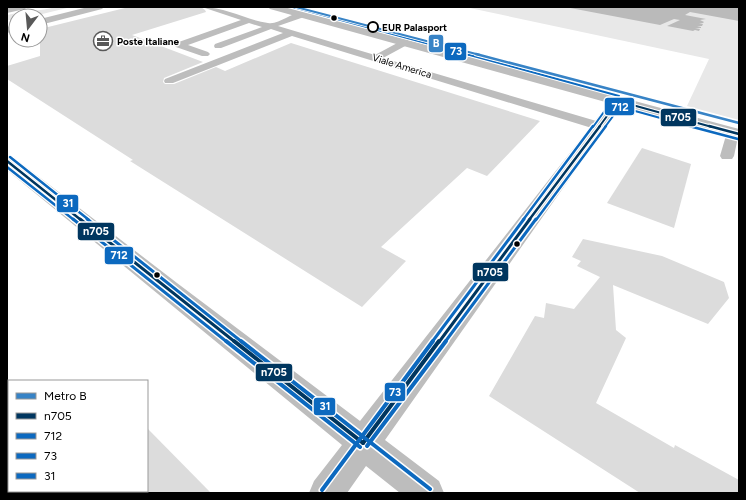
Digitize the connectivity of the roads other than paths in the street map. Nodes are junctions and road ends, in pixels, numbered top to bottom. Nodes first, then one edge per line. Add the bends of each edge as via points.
1 (22, 7) edge
2 (99, 7) edge
3 (206, 7) edge
4 (273, 7) edge
5 (7, 10) edge
6 (301, 15) junction
7 (48, 20) edge
8 (249, 20) junction
9 (259, 23) junction
10 (274, 28) junction
11 (291, 33) junction
12 (404, 43) junction
13 (228, 49) dead end
14 (205, 54) dead end
15 (376, 58) junction
16 (169, 81) dead end
17 (618, 101) junction
18 (599, 126) junction
19 (736, 133) edge
20 (727, 156) dead end
21 (7, 161) edge
22 (363, 443) junction
23 (326, 493) edge
24 (427, 493) edge

1 - 5 street
2 - 7 street
3 - 8 lane, Viale America
4 - 6 street, Viale America
6 - 10 lane
6 - 12 street, Viale America
8 - 9 lane, Viale America
8 - 14 lane via 179,45
9 - 10 lane, Viale America
9 - 10 lane via 215,43
10 - 11 lane, Viale America
10 - 13 lane
11 - 15 lane, Viale America
11 - 16 lane
12 - 15 lane
12 - 17 street, Viale America
15 - 18 lane, Viale America
17 - 18 street
17 - 19 street, Viale America
18 - 22 street
19 - 20 lane
21 - 22 street
22 - 23 street
22 - 24 street

